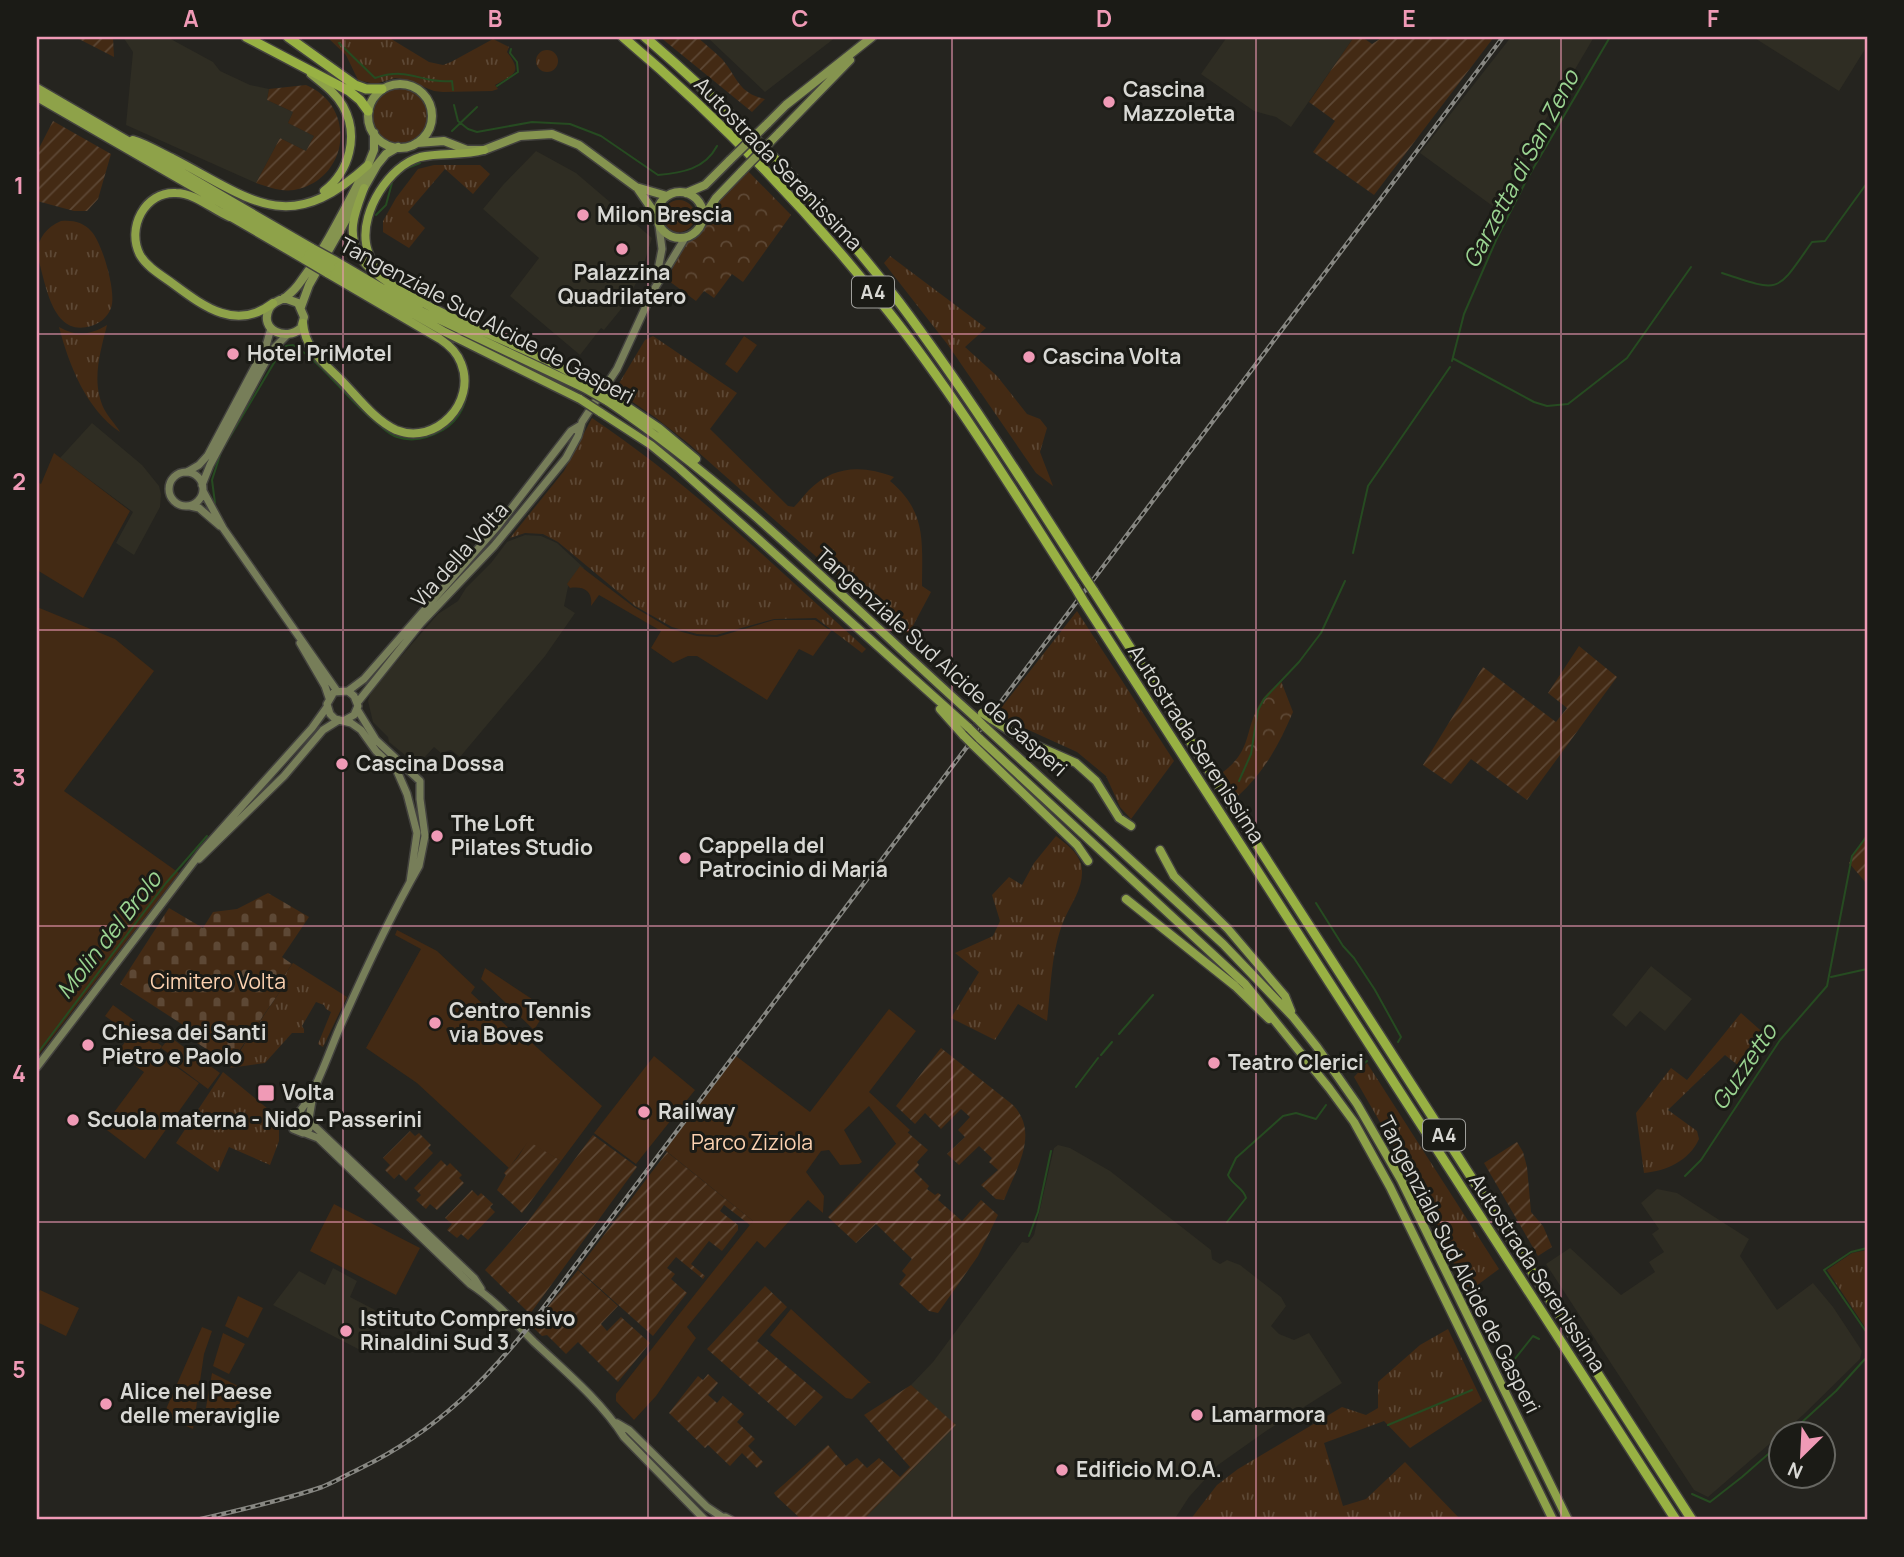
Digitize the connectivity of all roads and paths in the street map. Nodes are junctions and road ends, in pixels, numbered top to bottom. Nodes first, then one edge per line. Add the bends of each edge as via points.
1 (246, 37) edge
2 (288, 37) edge
3 (623, 37) edge
4 (645, 37) edge
5 (872, 37) edge
6 (301, 66) junction
7 (37, 89) edge
8 (382, 89) junction
9 (37, 97) edge
10 (369, 111) junction
11 (432, 118) junction
12 (374, 133) junction
13 (112, 139) junction
14 (444, 141) junction
15 (417, 142) junction
16 (123, 143) junction
17 (398, 147) junction
18 (484, 150) junction
19 (368, 165) junction
20 (636, 187) junction
21 (365, 188) junction
22 (685, 193) junction
23 (667, 196) junction
24 (264, 204) junction
25 (656, 215) junction
26 (230, 217) junction
27 (703, 218) junction
28 (659, 226) junction
29 (685, 238) junction
30 (309, 254) junction
31 (331, 267) junction
32 (379, 275) junction
33 (653, 291) junction
34 (284, 298) junction
35 (273, 303) junction
36 (301, 307) junction
37 (407, 320) junction
38 (303, 323) junction
39 (271, 328) junction
40 (287, 335) junction
41 (504, 360) junction
42 (589, 387) junction
43 (581, 425) junction
44 (187, 472) junction
45 (203, 488) junction
46 (189, 506) junction
47 (223, 528) junction
48 (294, 628) junction
49 (337, 691) junction
50 (348, 691) junction
51 (328, 702) junction
52 (357, 706) junction
53 (342, 720) junction
54 (988, 723) junction
55 (967, 732) junction
56 (414, 777) junction
57 (403, 785) junction
58 (421, 791) junction
59 (407, 794) junction
60 (1131, 826) dead end
61 (1160, 850) dead end
62 (196, 862) junction
63 (1088, 862) dead end
64 (410, 882) junction
65 (1126, 900) dead end
66 (1293, 1017) junction
67 (1286, 1032) junction
68 (37, 1067) edge
69 (305, 1118) junction
70 (305, 1133) junction
71 (483, 1292) junction
72 (613, 1420) junction
73 (719, 1519) edge
74 (705, 1520) edge
75 (732, 1520) edge
76 (1553, 1520) edge
77 (1567, 1520) edge
78 (1676, 1520) edge
79 (1692, 1520) edge

1 - 6 highway
2 - 8 highway via 355,85
3 - 78 highway, Autostrada Serenissima / A4, bridge via 705,110 808,215 949,394
4 - 79 highway, Autostrada Serenissima / A4, bridge via 714,99 817,206 890,291 959,384
5 - 22 main road, bridge via 786,105 705,185
5 - 27 main road, bridge via 741,171
6 - 10 highway via 349,92
6 - 24 highway via 342,104 351,128 348,158 336,181 318,196 290,204
7 - 13 highway, Tangenziale Sud Alcide de Gasperi
8 - 10 main road
8 - 11 main road via 402,84 417,88 428,100
9 - 13 highway, Tangenziale Sud Alcide de Gasperi
10 - 12 main road
11 - 14 main road
11 - 15 main road
12 - 17 main road
12 - 19 main road
13 - 16 highway, Tangenziale Sud Alcide de Gasperi
14 - 15 main road
14 - 18 main road via 459,148
15 - 17 main road
16 - 24 highway via 136,141 153,148
16 - 26 highway
16 - 30 highway, Tangenziale Sud Alcide de Gasperi
17 - 21 main road via 382,158
18 - 20 main road via 520,136 552,134 579,145
18 - 32 highway via 421,157 391,175 366,229 368,252
19 - 24 highway via 312,203 289,208
19 - 34 main road via 302,280
20 - 23 main road
20 - 25 main road
21 - 32 highway via 354,214 353,235 363,261
21 - 36 main road
22 - 23 main road
22 - 27 main road via 699,202
23 - 25 main road
25 - 28 main road
26 - 30 highway
26 - 35 highway via 187,195 157,197 145,206 137,222 138,251 147,264 220,313 250,314
27 - 29 main road via 697,231
28 - 29 main road via 670,236
28 - 33 main road, Via della Volta via 661,257
29 - 33 main road, Via della Volta
30 - 31 highway, Tangenziale Sud Alcide de Gasperi, bridge
30 - 31 highway, bridge
31 - 37 highway
31 - 41 highway, Tangenziale Sud Alcide de Gasperi
31 - 42 highway, Tangenziale Sud Alcide de Gasperi
32 - 42 highway
33 - 43 main road, Via della Volta via 617,369
34 - 35 main road
34 - 36 main road
35 - 39 main road via 267,315
36 - 38 main road
37 - 38 highway via 454,351 465,380 462,400 452,415 438,427 417,433 400,431 379,419 313,352
37 - 41 highway via 493,360
38 - 40 main road via 297,332
39 - 40 main road
39 - 44 main road via 266,346 208,455
40 - 45 main road via 272,349 210,465
41 - 55 highway, Tangenziale Sud Alcide de Gasperi, bridge via 580,399 679,467 831,602
42 - 54 highway, Tangenziale Sud Alcide de Gasperi, bridge via 687,458 954,698
43 - 50 main road, Via della Volta via 571,431 450,581 364,679
43 - 52 main road, Via della Volta via 566,458 537,496 421,623
44 - 45 main road via 197,476
44 - 46 main road via 175,475 169,491 176,503
45 - 46 main road via 199,501
45 - 47 main road
46 - 47 main road
47 - 48 main road
48 - 49 main road
48 - 51 main road via 325,686
49 - 50 main road
49 - 51 main road
50 - 52 main road
51 - 53 main road via 332,717
51 - 62 main road via 312,728
52 - 53 main road, Via della Volta via 351,718
52 - 56 main road via 376,740
53 - 57 main road via 361,730 397,771
53 - 62 main road, Via della Volta via 323,730 284,776
54 - 60 highway via 1076,763 1096,781 1119,818
54 - 66 highway, Tangenziale Sud Alcide de Gasperi via 1223,944
55 - 63 highway, bridge via 972,744 1077,845
55 - 67 highway, Tangenziale Sud Alcide de Gasperi, bridge via 1156,898 1245,984
56 - 57 main road
56 - 58 main road via 420,781
57 - 59 main road
58 - 59 main road
58 - 64 main road via 424,849
59 - 64 main road via 417,833
61 - 66 highway via 1181,885 1228,929 1285,996
62 - 68 main road
64 - 69 main road via 353,998
65 - 67 highway
66 - 77 highway, Tangenziale Sud Alcide de Gasperi via 1345,1084 1395,1169
67 - 76 highway, Tangenziale Sud Alcide de Gasperi via 1373,1155
69 - 70 main road via 309,1129
69 - 70 main road via 293,1119 292,1127
69 - 71 main road via 474,1278
70 - 71 main road via 318,1138
71 - 72 main road
72 - 73 main road via 629,1430
72 - 74 main road
73 - 75 main road

